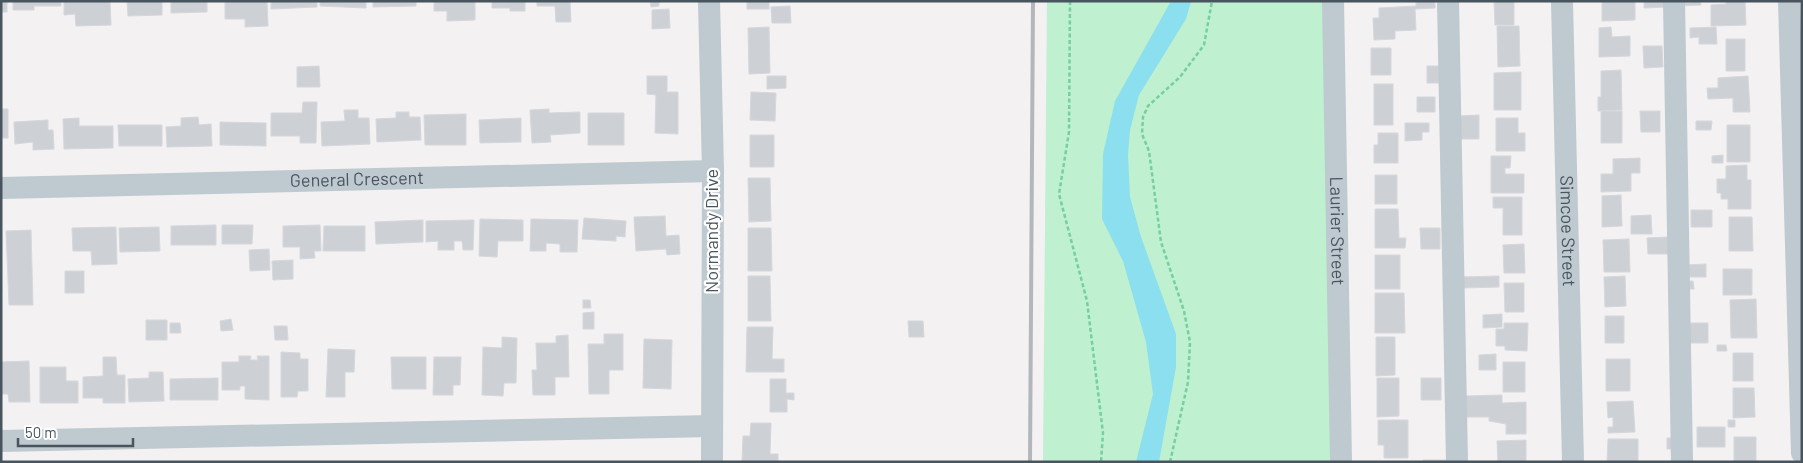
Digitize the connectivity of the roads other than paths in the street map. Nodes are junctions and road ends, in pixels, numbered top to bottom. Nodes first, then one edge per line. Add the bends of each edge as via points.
1 (709, 1) edge
2 (1333, 1) edge
3 (1448, 1) edge
4 (1562, 1) edge
5 (1674, 1) edge
6 (1789, 1) edge
7 (712, 171) junction
8 (1, 188) edge
9 (712, 426) junction
10 (1, 441) edge
11 (1802, 453) edge
12 (712, 462) edge
13 (1341, 462) edge
14 (1457, 462) edge
15 (1573, 462) edge
16 (1682, 462) edge

1 - 7 street, Normandy Drive
2 - 13 street, Laurier Street
3 - 14 street
4 - 15 street, Simcoe Street
5 - 16 street
6 - 11 street
7 - 8 street, General Crescent
7 - 9 street, Normandy Drive
9 - 10 street
9 - 12 street, Normandy Drive

